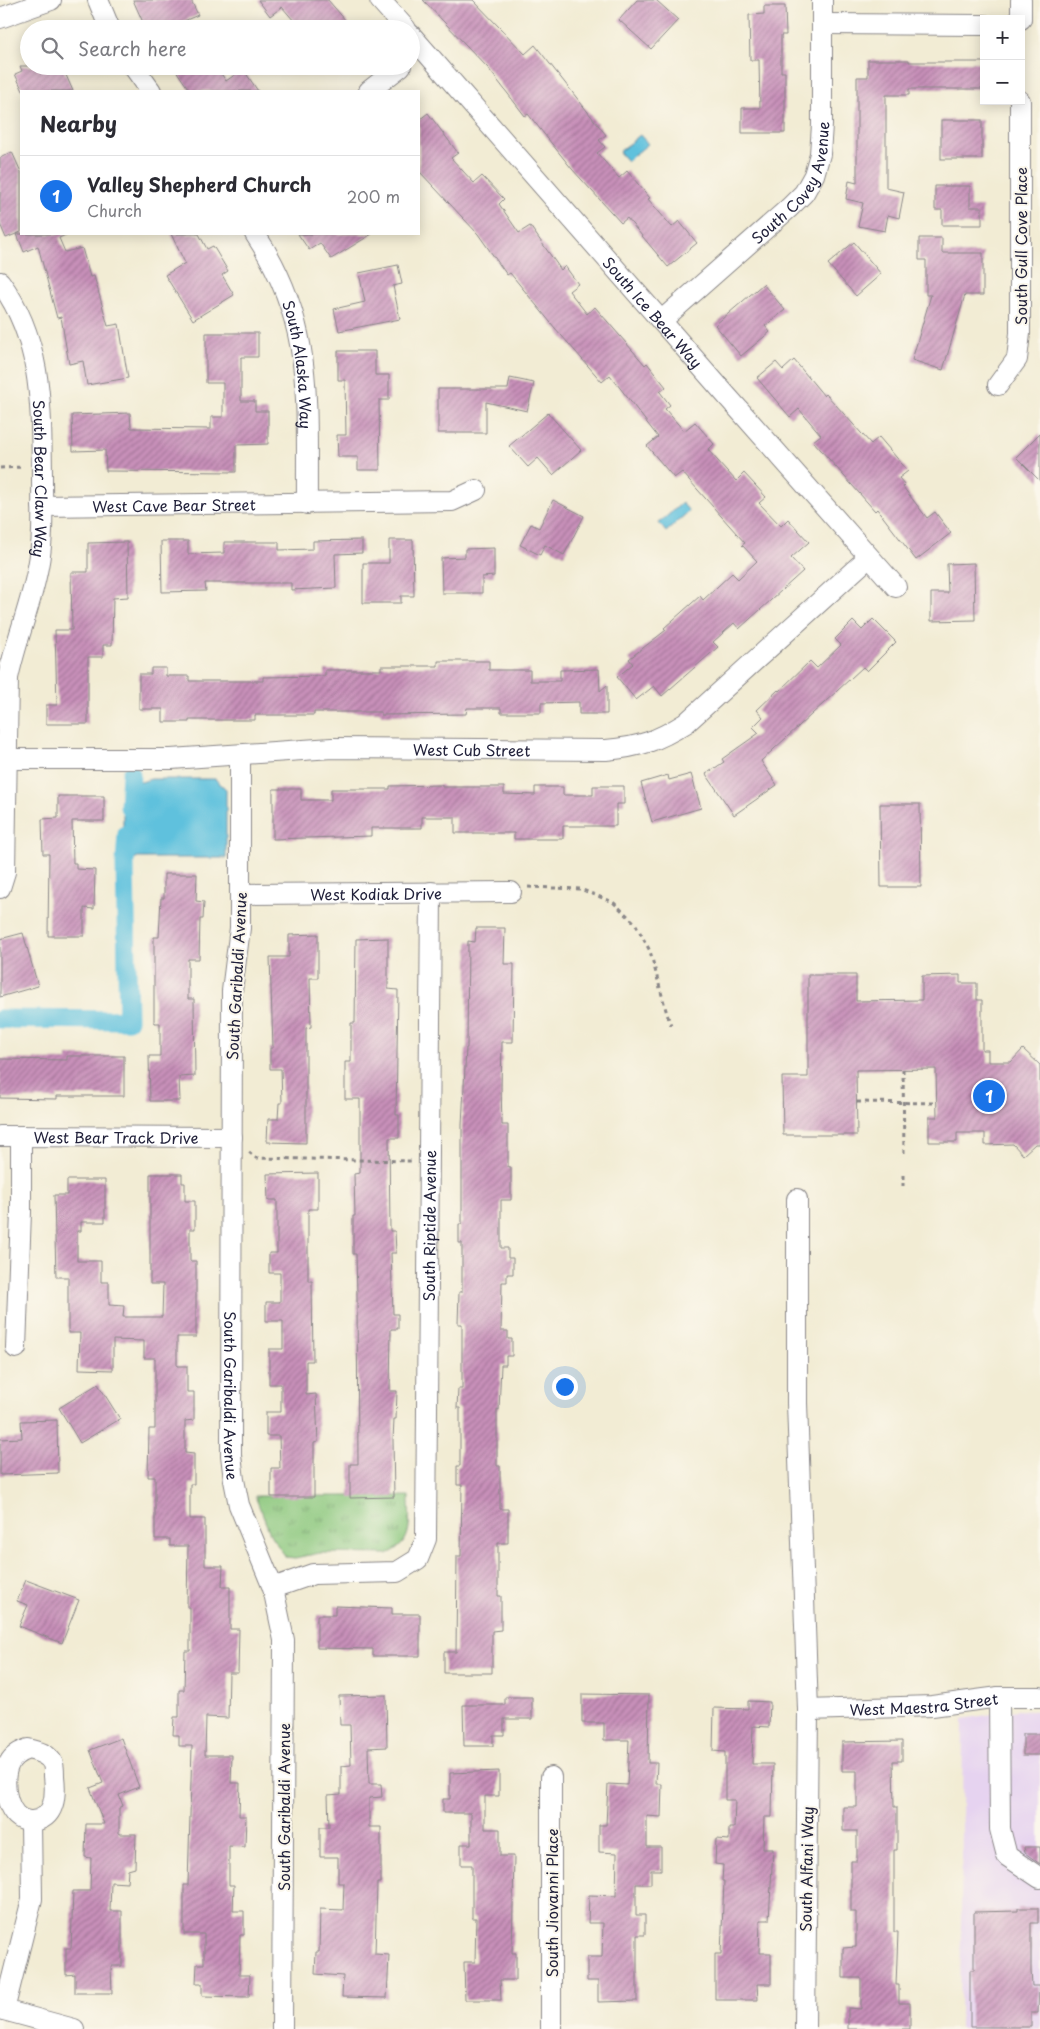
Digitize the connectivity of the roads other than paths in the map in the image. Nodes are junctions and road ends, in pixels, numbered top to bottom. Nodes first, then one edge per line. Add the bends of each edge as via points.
1 (50, 0) edge
2 (98, 0) edge
3 (380, 0) edge
4 (822, 0) edge
5 (1021, 0) edge
6 (1021, 15) edge
7 (0, 18) edge
8 (106, 20) edge
9 (398, 20) edge
10 (822, 24) junction
11 (980, 25) edge
12 (420, 54) edge
13 (139, 75) edge
14 (389, 75) edge
15 (150, 90) edge
16 (370, 90) edge
17 (1020, 105) edge
18 (257, 235) edge
19 (0, 282) edge
20 (661, 321) junction
21 (998, 386) dead end
22 (476, 490) dead end
23 (307, 504) junction
24 (42, 506) junction
25 (868, 558) junction
26 (896, 587) dead end
27 (240, 755) junction
28 (7, 760) junction
29 (0, 888) edge
30 (518, 889) road end
31 (431, 892) junction
32 (240, 894) junction
33 (0, 1136) edge
34 (21, 1136) junction
35 (232, 1138) junction
36 (797, 1199) dead end
37 (16, 1348) dead end
38 (273, 1588) junction
39 (999, 1697) junction
40 (1040, 1697) edge
41 (808, 1710) junction
42 (551, 1777) dead end
43 (31, 1821) dead end
44 (1040, 1878) edge
45 (2, 2009) edge
46 (74, 2029) edge
47 (282, 2029) edge
48 (551, 2029) edge
49 (805, 2029) edge

1 - 7 street
2 - 8 street
3 - 9 street
4 - 10 street, South Covey Avenue
5 - 6 street
10 - 11 street
10 - 20 street, South Covey Avenue via 822,125 820,154 814,175 790,208
12 - 20 street, South Ice Bear Way
13 - 15 street
14 - 16 street
17 - 21 street, South Gull Cove Place via 1020,333 1017,359
18 - 23 street, South Alaska Way via 286,290 300,339 306,387
19 - 24 street, South Bear Claw Way via 18,314 37,370 41,398
20 - 25 street, South Ice Bear Way
22 - 23 street, West Cave Bear Street via 452,501
23 - 24 street, West Cave Bear Street
24 - 28 street, South Bear Claw Way via 38,565 8,678
25 - 26 street, South Ice Bear Way
25 - 27 street, West Cub Street via 686,723 664,737 633,748 332,748
27 - 28 street, West Cub Street via 171,759
27 - 32 street, South Garibaldi Avenue
28 - 29 street, South Bear Claw Way via 5,872
30 - 31 street, West Kodiak Drive
31 - 32 street, West Kodiak Drive
31 - 38 street, South Riptide Avenue via 426,1540 418,1559 397,1572 313,1574
32 - 35 street, South Garibaldi Avenue via 240,928 232,991
33 - 34 street, West Bear Track Drive
34 - 35 street, West Bear Track Drive
34 - 37 street
35 - 38 street, South Garibaldi Avenue via 231,1455 239,1504
36 - 41 street, South Alfani Way via 797,1403
38 - 47 street, South Garibaldi Avenue via 284,1640
39 - 40 street, West Maestra Street
39 - 41 street, West Maestra Street via 932,1706
39 - 44 street via 1000,1828 1007,1856
41 - 49 street, South Alfani Way
42 - 48 street, South Jiovanni Place
43 - 45 street via 32,1899
45 - 46 street

